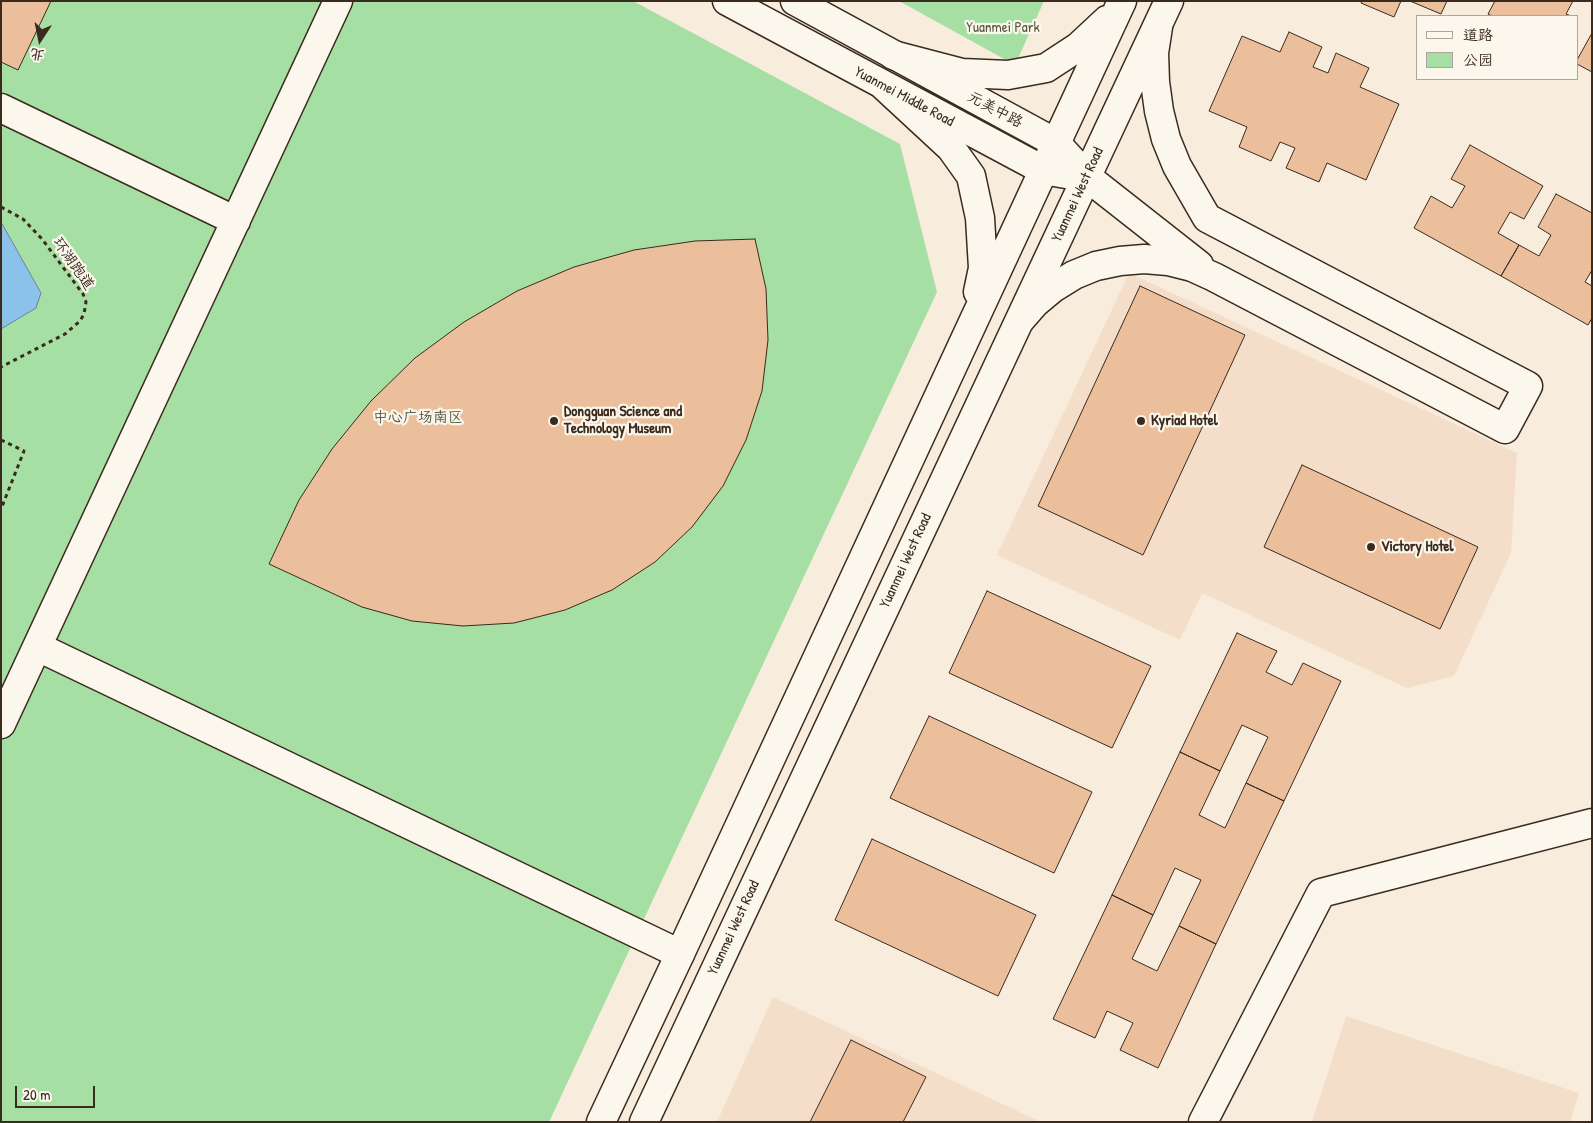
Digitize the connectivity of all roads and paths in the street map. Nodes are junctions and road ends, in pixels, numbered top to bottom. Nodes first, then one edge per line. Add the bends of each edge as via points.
1 (338, 1) edge
2 (727, 1) edge
3 (794, 1) edge
4 (1120, 5) edge
5 (1164, 13) edge
6 (894, 55) junction
7 (884, 86) junction
8 (1, 108) edge
9 (1056, 143) junction
10 (1044, 170) junction
11 (1087, 177) junction
12 (1, 207) edge
13 (236, 221) junction
14 (1214, 277) junction
15 (1019, 322) junction
16 (971, 326) junction
17 (1, 367) edge
18 (1, 440) edge
19 (1, 509) edge
20 (38, 647) junction
21 (1, 724) edge
22 (1592, 823) edge
23 (680, 954) junction
24 (600, 1122) edge
25 (644, 1122) edge
26 (1202, 1122) edge

1 - 13 main road
2 - 7 main road, Yuanmei Middle Road
3 - 6 main road
4 - 6 main road via 1078,48 1046,68 1008,76 962,72
4 - 9 main road
5 - 11 main road, Yuanmei West Road
5 - 14 main road via 1154,53 1158,111 1177,166 1207,218 1528,386 1505,429
6 - 9 main road, 元美中路
7 - 10 main road, Yuanmei Middle Road
7 - 16 main road via 951,148 971,176 980,218 983,268
8 - 13 main road
9 - 10 main road
9 - 11 main road, 元美中路
10 - 11 main road, Yuanmei Middle Road
10 - 16 main road
11 - 14 main road, 元美中路
11 - 15 main road, Yuanmei West Road
12 - 17 path, 环湖跑道 via 23,219 42,239 86,302 80,322 65,334
13 - 20 main road
14 - 15 main road via 1168,261 1144,259 1096,266 1053,288
15 - 25 main road, Yuanmei West Road
16 - 23 main road
18 - 19 path via 24,452
20 - 21 main road
20 - 23 main road
22 - 26 main road via 1320,893
23 - 24 main road

